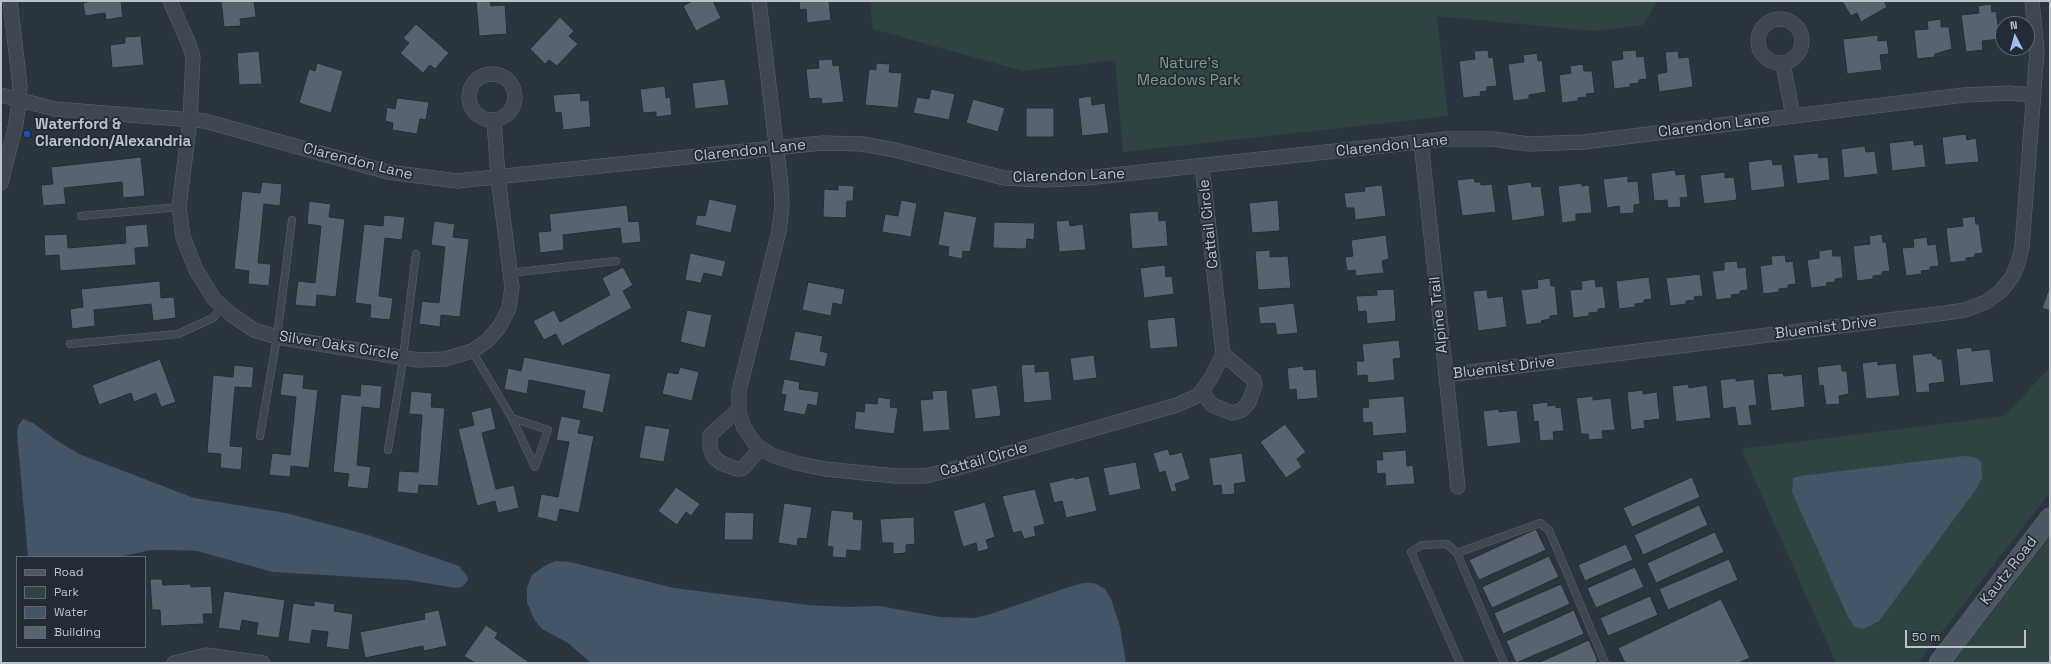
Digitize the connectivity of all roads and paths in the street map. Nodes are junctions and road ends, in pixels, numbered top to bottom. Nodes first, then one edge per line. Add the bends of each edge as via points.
1 (10, 1) edge
2 (170, 1) edge
3 (759, 1) edge
4 (2032, 1) edge
5 (1783, 64) dead end
6 (1, 95) edge
7 (2033, 95) junction
8 (19, 100) junction
9 (1793, 116) junction
10 (190, 120) junction
11 (494, 120) dead end
12 (1421, 142) junction
13 (777, 149) junction
14 (1202, 166) junction
15 (498, 178) junction
16 (1, 180) edge
17 (179, 208) junction
18 (82, 216) dead end
19 (292, 220) dead end
20 (416, 254) dead end
21 (616, 261) dead end
22 (510, 273) junction
23 (222, 307) junction
24 (277, 337) junction
25 (70, 344) dead end
26 (472, 351) junction
27 (1223, 354) junction
28 (403, 357) junction
29 (1446, 375) junction
30 (1202, 392) junction
31 (739, 410) junction
32 (512, 418) junction
33 (260, 436) dead end
34 (761, 448) junction
35 (388, 450) dead end
36 (1458, 487) dead end
37 (2050, 518) edge
38 (1457, 553) junction
39 (174, 663) edge
40 (263, 663) edge
41 (1460, 663) edge
42 (1504, 663) edge
43 (1605, 663) edge
44 (1939, 663) edge

1 - 8 street via 20,86
2 - 10 street, Silver Oaks Circle via 193,57
3 - 13 street, Cattail Circle
4 - 7 street, Bluemist Drive via 2037,51
5 - 9 street
6 - 8 street, Clarendon Lane
7 - 9 street, Clarendon Lane via 1964,95
7 - 29 street, Bluemist Drive via 2022,247 2012,277 2001,291 1986,302 1966,310 1945,313
8 - 10 street, Clarendon Lane via 55,109
8 - 16 street via 16,124
9 - 12 street, Clarendon Lane via 1584,142 1530,144 1470,138
10 - 15 street, Clarendon Lane via 220,124 388,172 457,181
10 - 17 street, Silver Oaks Circle
11 - 15 street, Silver Oaks Circle
12 - 14 street, Clarendon Lane
12 - 29 street, Alpine Trail
13 - 14 street, Clarendon Lane via 822,143 862,144 1004,178 1035,180 1086,178
13 - 15 street, Clarendon Lane
13 - 31 street, Cattail Circle via 782,199 779,231 739,391
14 - 27 street, Cattail Circle
15 - 22 street, Silver Oaks Circle
17 - 18 lane
17 - 23 street, Silver Oaks Circle via 183,237 191,260
19 - 24 lane
20 - 28 lane
21 - 22 lane
22 - 26 street, Silver Oaks Circle via 512,287 509,308 500,326 487,341
23 - 24 street, Silver Oaks Circle via 254,330
23 - 25 lane via 213,318 178,334
24 - 28 street, Silver Oaks Circle
24 - 33 lane
26 - 28 street, Silver Oaks Circle via 444,359 418,360
26 - 32 lane
27 - 30 street
27 - 30 street via 1254,380 1255,385 1249,402 1242,410 1232,413 1212,405
28 - 35 lane
29 - 36 street, Alpine Trail
30 - 34 street, Cattail Circle via 1177,405 925,476 895,476 825,468 796,463 772,455
31 - 34 street, Cattail Circle via 744,428 756,446
31 - 34 street via 710,435 713,456 721,463 737,469 743,468
32 - 32 lane via 548,430 535,467 515,425
37 - 44 street, Kautz Road
38 - 41 lane via 1447,544 1422,545 1411,552
38 - 42 lane
38 - 43 lane via 1540,523 1549,530
39 - 40 street via 206,655

